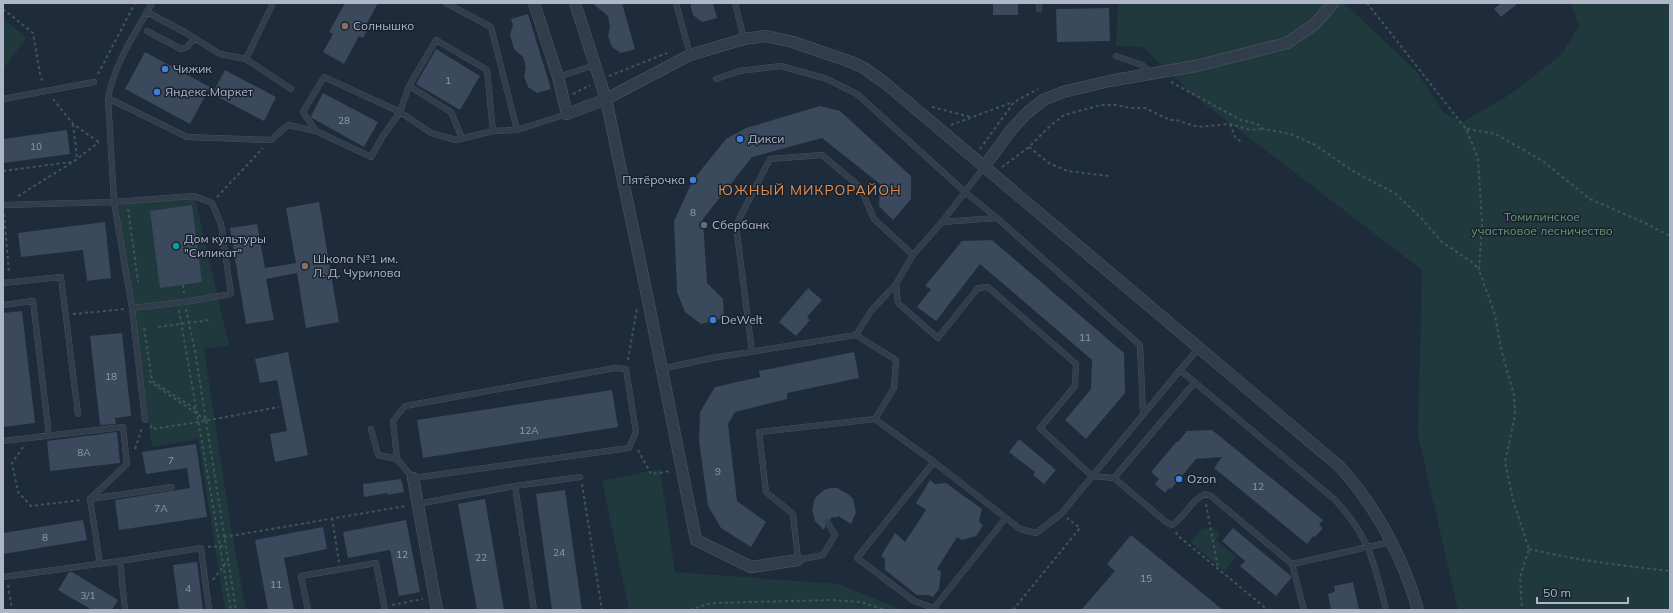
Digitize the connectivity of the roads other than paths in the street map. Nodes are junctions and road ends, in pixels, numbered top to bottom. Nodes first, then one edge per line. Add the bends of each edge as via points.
1 (152, 3) edge
2 (273, 3) edge
3 (446, 3) edge
4 (534, 3) edge
5 (575, 3) edge
6 (676, 3) edge
7 (735, 3) edge
8 (1333, 3) edge
9 (147, 12) junction
10 (147, 31) dead end
11 (195, 38) junction
12 (744, 39) junction
13 (689, 50) junction
14 (1116, 56) dead end
15 (246, 59) junction
16 (595, 66) junction
17 (1152, 73) junction
18 (558, 78) junction
19 (716, 79) dead end
20 (94, 82) road end
21 (409, 86) junction
22 (291, 88) dead end
23 (108, 98) junction
24 (3, 99) edge
25 (606, 99) junction
26 (400, 112) junction
27 (566, 114) junction
28 (517, 130) junction
29 (316, 131) junction
30 (493, 131) junction
31 (462, 138) junction
32 (984, 167) junction
33 (965, 192) junction
34 (114, 202) junction
35 (3, 205) edge
36 (997, 218) junction
37 (942, 222) junction
38 (913, 255) junction
39 (3, 283) edge
40 (896, 284) junction
41 (3, 305) edge
42 (132, 308) junction
43 (856, 335) junction
44 (1199, 348) junction
45 (752, 352) junction
46 (662, 369) junction
47 (1180, 370) junction
48 (1195, 382) junction
49 (78, 414) dead end
50 (1143, 414) junction
51 (874, 419) junction
52 (145, 420) dead end
53 (371, 429) dead end
54 (49, 436) junction
55 (3, 441) edge
56 (397, 459) junction
57 (934, 462) junction
58 (1092, 476) junction
59 (580, 477) road end
60 (412, 478) junction
61 (1114, 478) junction
62 (515, 486) junction
63 (172, 487) dead end
64 (90, 499) junction
65 (417, 504) junction
66 (1005, 519) junction
67 (828, 523) dead end
68 (1390, 542) junction
69 (1368, 547) junction
70 (798, 560) junction
71 (120, 561) junction
72 (100, 564) junction
73 (1292, 564) junction
74 (5, 577) edge
75 (384, 608) edge
76 (125, 610) edge
77 (209, 610) edge
78 (308, 610) edge
79 (437, 610) edge
80 (534, 610) edge
81 (1304, 610) edge
82 (1386, 610) edge
83 (1418, 610) edge

1 - 9 lane
2 - 15 lane
3 - 28 lane via 491,27
4 - 18 street
5 - 16 street
6 - 13 lane
7 - 12 lane
8 - 17 street via 1315,24 1287,44 1196,66
9 - 11 lane
9 - 23 lane via 122,56
10 - 11 lane via 181,48 187,47
11 - 15 lane via 220,54
12 - 13 street
12 - 32 street via 766,36 793,42 864,68
13 - 25 street
14 - 17 lane via 1142,65
15 - 22 lane
16 - 18 lane
16 - 25 street
17 - 32 street via 1063,92 1044,100 1011,130
18 - 27 street
19 - 33 lane via 738,71 781,66 826,79 856,94
20 - 24 lane
21 - 26 lane
21 - 30 lane via 436,40 487,70
21 - 31 lane via 451,112
23 - 29 lane via 187,137 271,140 288,125
23 - 34 lane
25 - 27 street
25 - 46 street
26 - 29 lane via 371,157
26 - 29 lane via 324,77 303,112
26 - 31 lane via 431,133 456,140
27 - 28 lane
28 - 30 lane
30 - 31 lane
32 - 33 lane
32 - 44 street
33 - 36 lane
33 - 37 lane
34 - 35 lane
34 - 42 lane
34 - 42 lane via 194,196 212,203 221,224 231,294
36 - 37 lane
36 - 50 lane via 1140,345
37 - 38 lane
38 - 40 lane
38 - 45 lane via 874,219 860,187 822,155 770,159 736,225
39 - 49 lane via 61,277
40 - 43 lane via 871,311
40 - 58 lane via 898,303 938,338 978,288 988,287 1076,364 1075,386 1040,428
41 - 54 lane via 33,301
42 - 52 lane
43 - 45 lane
43 - 51 lane via 896,360 894,388
44 - 47 lane
44 - 68 street via 1339,466 1372,506
45 - 46 lane
46 - 70 street via 696,540 751,567
47 - 48 lane
47 - 50 lane
48 - 61 lane
48 - 69 lane via 1334,499 1347,512
50 - 58 lane
51 - 57 lane
51 - 70 lane via 759,432 766,492 793,514
53 - 56 lane via 378,456
54 - 55 lane
54 - 64 lane via 123,427 127,464
56 - 60 lane
56 - 60 lane via 393,421 405,406 615,368 626,370 636,432 629,448
57 - 66 lane
57 - 66 lane via 857,558 914,601 934,608
58 - 61 lane
58 - 66 lane via 1061,514 1036,533 1020,529
59 - 62 lane
60 - 65 street
61 - 73 lane via 1172,525 1199,497 1205,494 1211,496
62 - 65 lane
62 - 80 lane
63 - 64 lane
64 - 72 lane
65 - 79 street
67 - 70 lane via 835,535 823,554
68 - 69 lane
68 - 83 street via 1407,578
69 - 73 lane
69 - 82 lane via 1376,566
71 - 72 lane
71 - 76 lane
71 - 77 lane via 201,548
72 - 74 lane
73 - 81 lane
75 - 78 lane via 376,563 301,576

